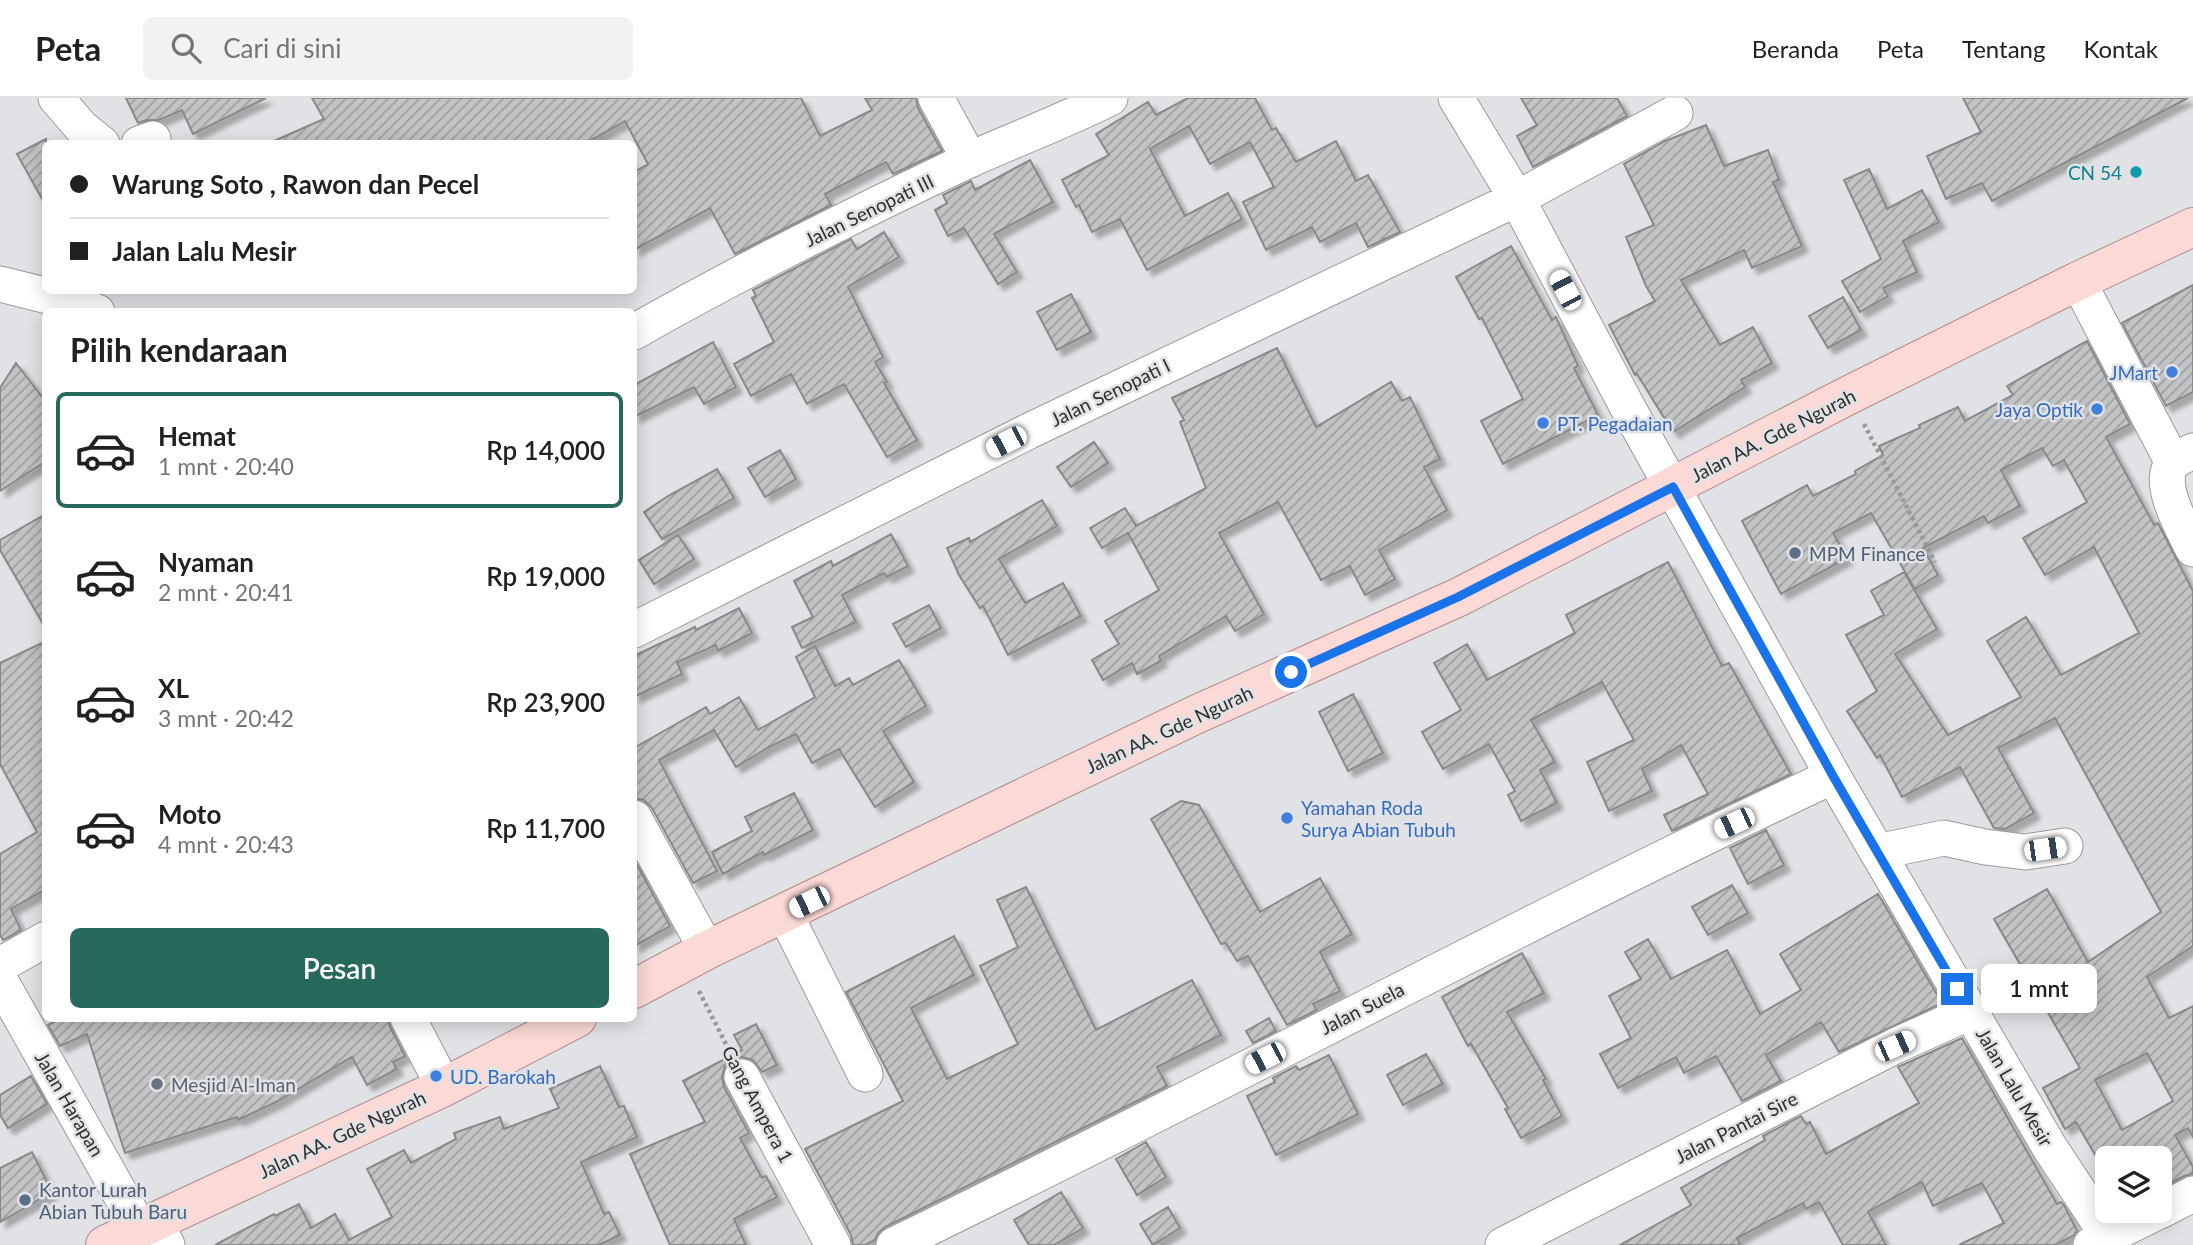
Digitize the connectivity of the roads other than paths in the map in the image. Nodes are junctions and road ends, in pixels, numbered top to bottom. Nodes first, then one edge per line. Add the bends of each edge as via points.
1 (56, 98) edge
2 (936, 98) edge
3 (1110, 98) edge
4 (1456, 98) edge
5 (1675, 113) dead end
6 (97, 140) edge
7 (970, 160) junction
8 (1516, 199) junction
9 (2193, 227) edge
10 (2078, 281) junction
11 (0, 284) edge
12 (86, 308) edge
13 (637, 330) edge
14 (2183, 457) edge
15 (1673, 487) junction
16 (2193, 549) edge
17 (637, 628) edge
18 (1833, 776) junction
19 (637, 825) edge
20 (2065, 846) dead end
21 (1877, 852) junction
22 (785, 914) junction
23 (42, 941) edge
24 (696, 956) junction
25 (0, 965) edge
26 (0, 979) edge
27 (637, 987) edge
28 (1970, 1012) junction
29 (9, 1018) edge
30 (410, 1022) edge
31 (569, 1022) edge
32 (864, 1074) dead end
33 (742, 1077) road end
34 (444, 1087) junction
35 (2193, 1195) edge
36 (2172, 1205) edge
37 (2138, 1223) edge
38 (154, 1232) edge
39 (2104, 1242) edge
40 (105, 1245) edge
41 (834, 1245) edge
42 (894, 1245) edge
43 (1503, 1245) edge

1 - 6 street
2 - 7 street
3 - 7 street, Jalan Senopati III
4 - 8 street, Jalan Lalu Mesir
5 - 8 street, Jalan Senopati I
7 - 13 street, Jalan Senopati III via 718,284
8 - 15 street, Jalan Lalu Mesir
8 - 17 street, Jalan Senopati I via 1029,431
9 - 10 main road, Jalan AA. Gde Ngurah
10 - 14 street
10 - 15 main road, Jalan AA. Gde Ngurah
11 - 12 street
14 - 16 street via 2168,471 2172,508
15 - 18 street, Jalan Lalu Mesir
15 - 22 main road, Jalan AA. Gde Ngurah via 1458,597 1195,715
18 - 21 street, Jalan Lalu Mesir
18 - 42 street, Jalan Suela via 1672,852
19 - 24 street
20 - 21 street via 2025,852 1944,838
21 - 28 street, Jalan Lalu Mesir
22 - 24 main road, Jalan AA. Gde Ngurah
22 - 32 street
23 - 25 street
24 - 27 main road, Jalan AA. Gde Ngurah
26 - 29 street, Jalan Harapan
28 - 39 street, Jalan Lalu Mesir
28 - 43 street, Jalan Pantai Sire
29 - 38 street, Jalan Harapan
30 - 34 street
31 - 34 main road, Jalan AA. Gde Ngurah
33 - 41 street, Gang Ampera 1
34 - 38 main road, Jalan AA. Gde Ngurah
35 - 36 street
37 - 39 street
38 - 40 main road, Jalan AA. Gde Ngurah

